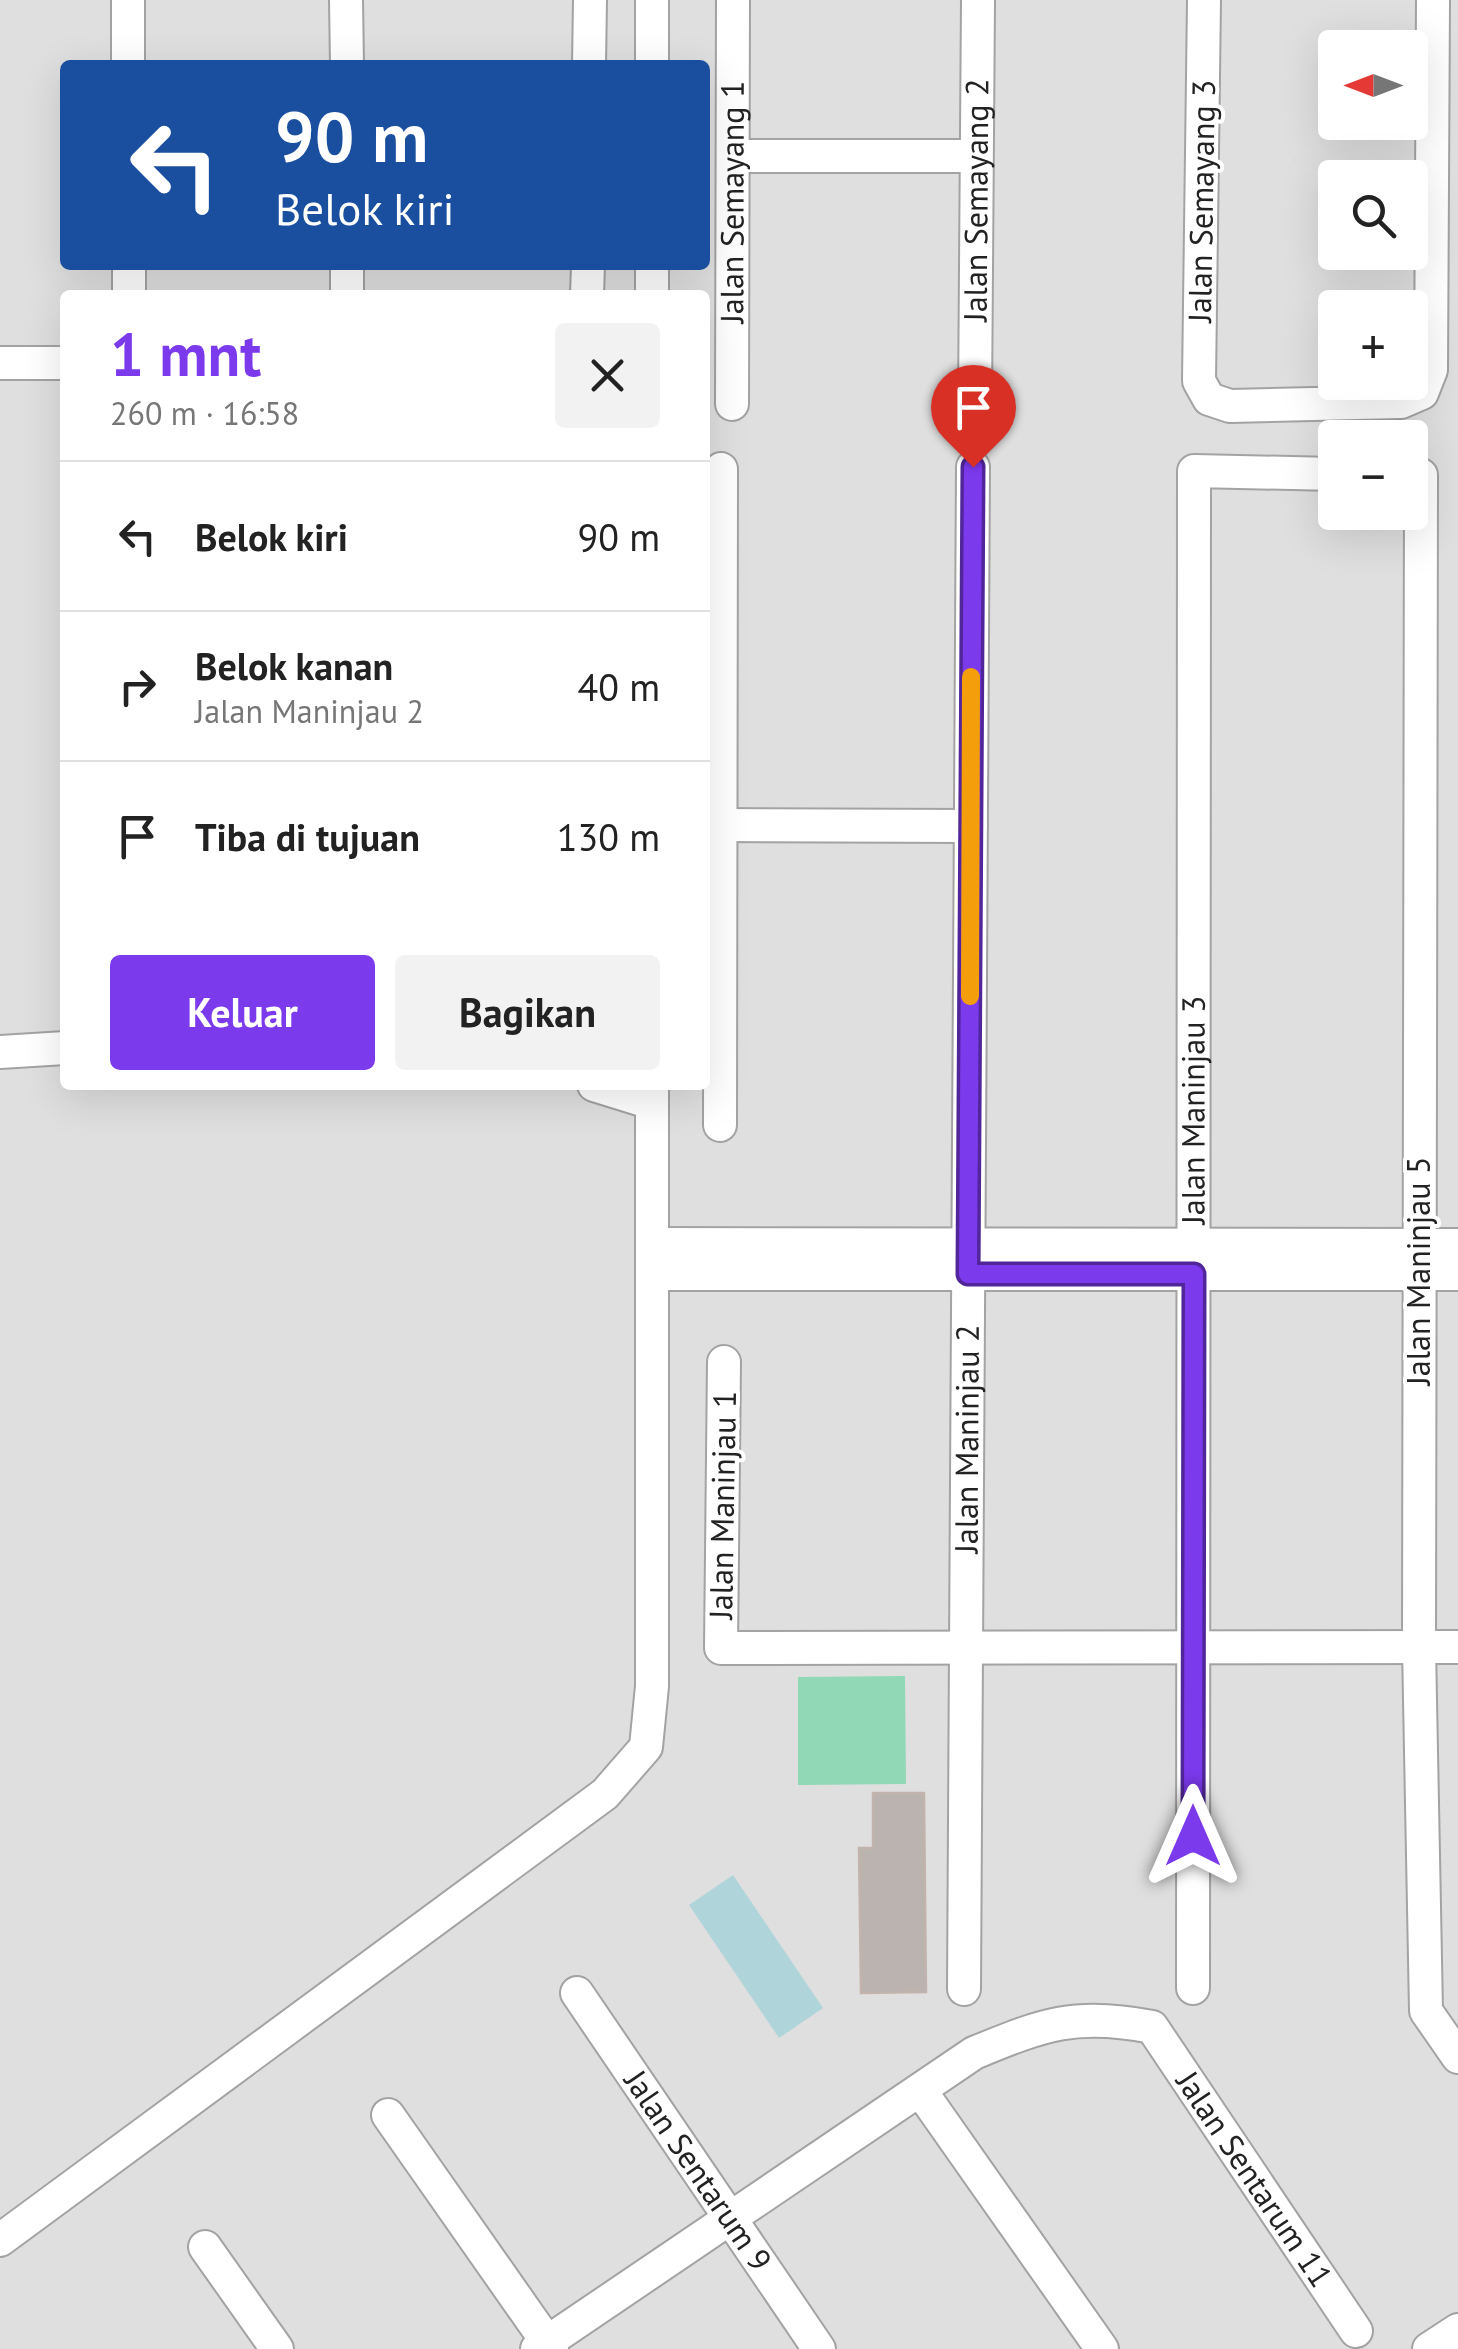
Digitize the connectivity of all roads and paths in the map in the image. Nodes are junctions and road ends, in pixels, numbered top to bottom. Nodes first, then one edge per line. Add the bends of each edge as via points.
1 (128, 0) edge
2 (346, 0) edge
3 (590, 0) edge
4 (652, 0) edge
5 (732, 0) edge
6 (978, 0) edge
7 (1204, 0) edge
8 (1433, 0) edge
9 (128, 60) edge
10 (346, 60) edge
11 (589, 60) edge
12 (652, 60) edge
13 (733, 156) junction
14 (976, 156) junction
15 (0, 363) edge
16 (60, 363) edge
17 (975, 402) dead end
18 (732, 404) dead end
19 (973, 467) dead end
20 (721, 469) dead end
21 (1318, 474) edge
22 (1415, 530) edge
23 (720, 825) junction
24 (971, 826) junction
25 (60, 1048) edge
26 (0, 1052) edge
27 (626, 1090) edge
28 (652, 1094) edge
29 (720, 1126) dead end
30 (1458, 1245) edge
31 (652, 1259) junction
32 (968, 1259) junction
33 (1194, 1260) junction
34 (1420, 1260) junction
35 (1458, 1274) edge
36 (724, 1362) dead end
37 (1419, 1647) junction
38 (1458, 1647) edge
39 (966, 1648) junction
40 (1194, 1648) junction
41 (1193, 1988) dead end
42 (964, 1989) dead end
43 (578, 1993) dead end
44 (1458, 2056) edge
45 (920, 2090) junction
46 (388, 2115) dead end
47 (730, 2218) junction
48 (0, 2240) edge
49 (205, 2247) dead end
50 (1458, 2330) edge
51 (1356, 2331) dead end
52 (545, 2347) edge
53 (276, 2349) edge
54 (819, 2349) edge
55 (1102, 2349) edge
56 (1429, 2349) edge

1 - 9 street
2 - 10 street
3 - 11 street
4 - 12 street
5 - 13 street, Jalan Semayang 1
6 - 14 street, Jalan Semayang 2
7 - 8 street, Jalan Semayang 3 via 1199,381 1209,400 1230,406 1401,402 1422,393 1431,370
13 - 14 street
13 - 18 street, Jalan Semayang 1
14 - 17 street, Jalan Semayang 2
15 - 16 street
19 - 24 street, Jalan Maninjau 2
20 - 23 street
21 - 33 street, Jalan Maninjau 3 via 1194,471
22 - 34 street, Jalan Maninjau 5
23 - 24 street
23 - 29 street
24 - 32 street, Jalan Maninjau 2
25 - 26 street
27 - 28 street
28 - 31 street
30 - 34 street
31 - 32 street
31 - 48 street via 652,1686 646,1747 605,1794
32 - 33 street
32 - 39 street, Jalan Maninjau 2
33 - 34 street
33 - 40 street, Jalan Maninjau 3
34 - 35 street
34 - 37 street, Jalan Maninjau 5
36 - 39 street, Jalan Maninjau 1 via 721,1648
37 - 38 street
37 - 40 street
37 - 44 street, Jalan Maninjau 5 via 1426,2010
39 - 40 street
39 - 42 street, Jalan Maninjau 2
40 - 41 street, Jalan Maninjau 3
43 - 47 street, Jalan Sentarum 9
45 - 47 street
45 - 51 street, Jalan Sentarum 11 via 974,2053 1041,2025 1103,2018 1152,2027
45 - 55 street
46 - 52 street
47 - 52 street
47 - 54 street, Jalan Sentarum 9
49 - 53 street
50 - 56 street

